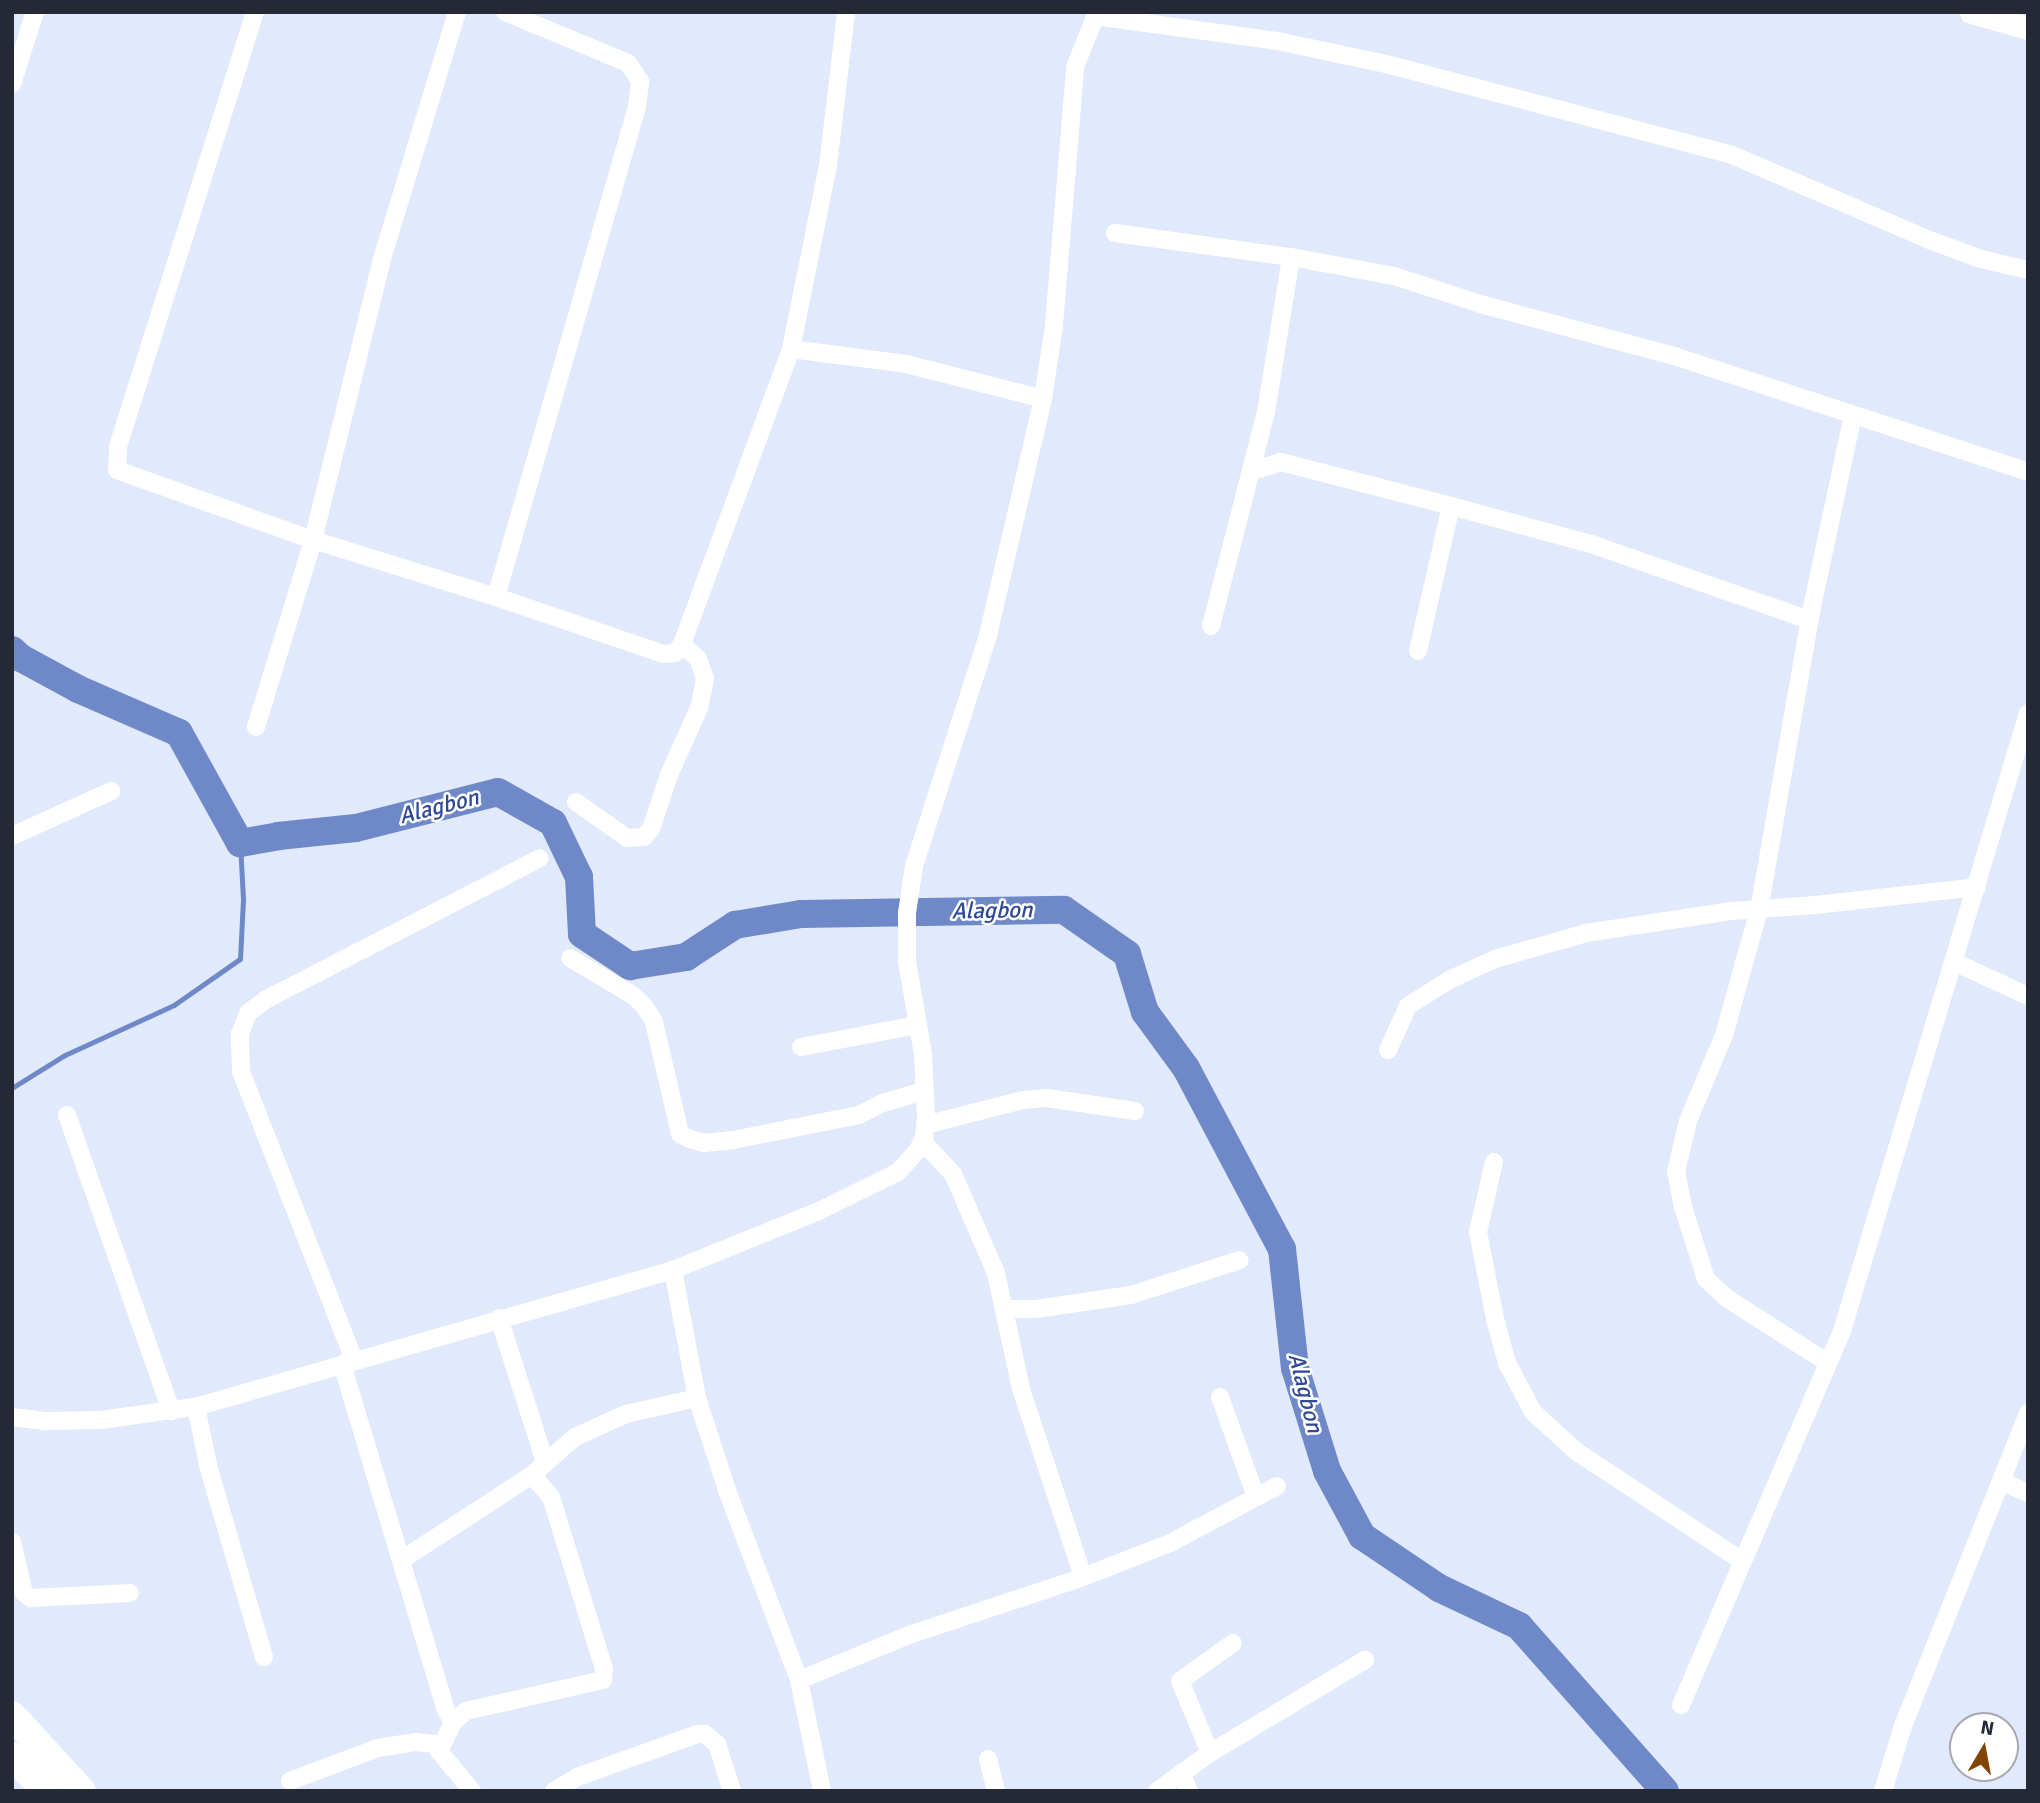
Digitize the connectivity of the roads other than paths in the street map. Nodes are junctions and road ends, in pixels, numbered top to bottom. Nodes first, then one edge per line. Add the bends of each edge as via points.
1 (35, 12) edge
2 (255, 12) edge
3 (457, 12) edge
4 (505, 12) edge
5 (846, 12) edge
6 (1971, 12) edge
7 (1096, 14) edge
8 (2028, 28) edge
9 (12, 84) edge
10 (1115, 233) dead end
11 (1291, 257) junction
12 (2028, 270) edge
13 (791, 349) junction
14 (1043, 399) junction
15 (1853, 415) junction
16 (1262, 429) junction
17 (1281, 462) junction
18 (1252, 471) junction
19 (2028, 472) edge
20 (1451, 506) junction
21 (313, 540) junction
22 (496, 597) junction
23 (1809, 620) junction
24 (1211, 626) dead end
25 (682, 643) junction
26 (1418, 651) dead end
27 (2028, 713) edge
28 (256, 727) dead end
29 (111, 791) dead end
30 (576, 802) dead end
31 (12, 836) edge
32 (540, 858) dead end
33 (1977, 887) junction
34 (1759, 910) junction
35 (570, 958) dead end
36 (1954, 962) junction
37 (2028, 996) edge
38 (917, 1025) junction
39 (801, 1046) dead end
40 (1388, 1050) dead end
41 (924, 1091) junction
42 (1135, 1111) dead end
43 (67, 1115) dead end
44 (924, 1133) junction
45 (1494, 1162) dead end
46 (1240, 1260) dead end
47 (674, 1270) junction
48 (1006, 1309) junction
49 (499, 1318) junction
50 (348, 1362) junction
51 (1828, 1363) junction
52 (1220, 1397) dead end
53 (697, 1398) junction
54 (196, 1407) junction
55 (171, 1411) junction
56 (2028, 1413) edge
57 (12, 1417) edge
58 (545, 1462) junction
59 (531, 1475) junction
60 (2001, 1481) junction
61 (1277, 1486) dead end
62 (2028, 1493) edge
63 (1256, 1497) junction
64 (12, 1542) edge
65 (403, 1559) junction
66 (1742, 1561) junction
67 (1083, 1577) junction
68 (130, 1593) dead end
69 (1233, 1643) dead end
70 (264, 1657) dead end
71 (1365, 1660) dead end
72 (799, 1680) junction
73 (1681, 1705) dead end
74 (12, 1715) edge
75 (453, 1722) junction
76 (442, 1745) junction
77 (1209, 1754) junction
78 (12, 1756) edge
79 (988, 1759) dead end
80 (1181, 1773) junction
81 (289, 1781) dead end
82 (46, 1791) edge
83 (82, 1791) edge
84 (472, 1791) edge
85 (554, 1791) edge
86 (732, 1791) edge
87 (822, 1791) edge
88 (996, 1791) edge
89 (1157, 1791) edge
90 (1189, 1791) edge
91 (1883, 1791) edge

1 - 9 street
2 - 21 street via 118,447 117,470
3 - 21 street via 382,260
4 - 22 street via 628,63 640,81 637,107
5 - 13 street via 828,166
6 - 8 street
7 - 12 street via 1277,41 1386,64 1732,155 1932,242
7 - 14 street via 1075,67 1054,325
10 - 11 street
11 - 15 street via 1394,276 1674,356
11 - 16 street
13 - 14 street via 906,364
13 - 25 street
14 - 38 street via 988,635 914,866 907,913 907,961
15 - 19 street
15 - 23 street
16 - 17 street
16 - 18 street
17 - 18 street
17 - 20 street
18 - 24 street
20 - 23 street via 1591,544
20 - 26 street
21 - 22 street
21 - 28 street
22 - 25 street via 663,654 676,653
23 - 34 street
25 - 30 street via 698,659 705,679 699,708 645,837 627,838
27 - 33 street
29 - 31 street
32 - 50 street via 265,1000 248,1013 240,1034 241,1071
33 - 34 street
33 - 36 street
34 - 40 street via 1586,933 1495,959 1408,1006
34 - 51 street via 1724,1035 1688,1121 1676,1172 1706,1279 1728,1299
35 - 41 street via 645,1006 654,1022 680,1134 690,1139 704,1143 733,1140 859,1115
36 - 37 street
36 - 51 street via 1843,1331
38 - 39 street
38 - 41 street
41 - 44 street
42 - 44 street via 1047,1098 1023,1100
43 - 55 street
44 - 47 street via 898,1172
44 - 48 street via 953,1174 996,1273
45 - 66 street via 1478,1232 1507,1363 1533,1412 1577,1452
46 - 48 street via 1131,1295
47 - 49 street
47 - 53 street
48 - 67 street via 1021,1389
49 - 50 street
49 - 58 street
50 - 54 street
50 - 65 street
51 - 66 street
52 - 63 street
53 - 58 street via 626,1414 575,1437
53 - 72 street
54 - 55 street
54 - 70 street via 209,1469
55 - 57 street via 101,1420
56 - 60 street
58 - 59 street
59 - 65 street
59 - 75 street via 551,1497 604,1669 603,1680 466,1711
60 - 62 street
60 - 91 street via 1903,1726
61 - 63 street
63 - 67 street via 1170,1543
64 - 68 street via 24,1593 31,1598
65 - 75 street
66 - 73 street
67 - 72 street via 912,1633
69 - 77 street via 1180,1681
71 - 77 street
72 - 87 street
74 - 83 main road
75 - 76 street
76 - 81 street via 415,1742 378,1748
76 - 84 street via 440,1755
77 - 80 street
78 - 82 main road
79 - 88 street
80 - 89 street
80 - 90 street
85 - 86 street via 577,1777 698,1734 717,1744

